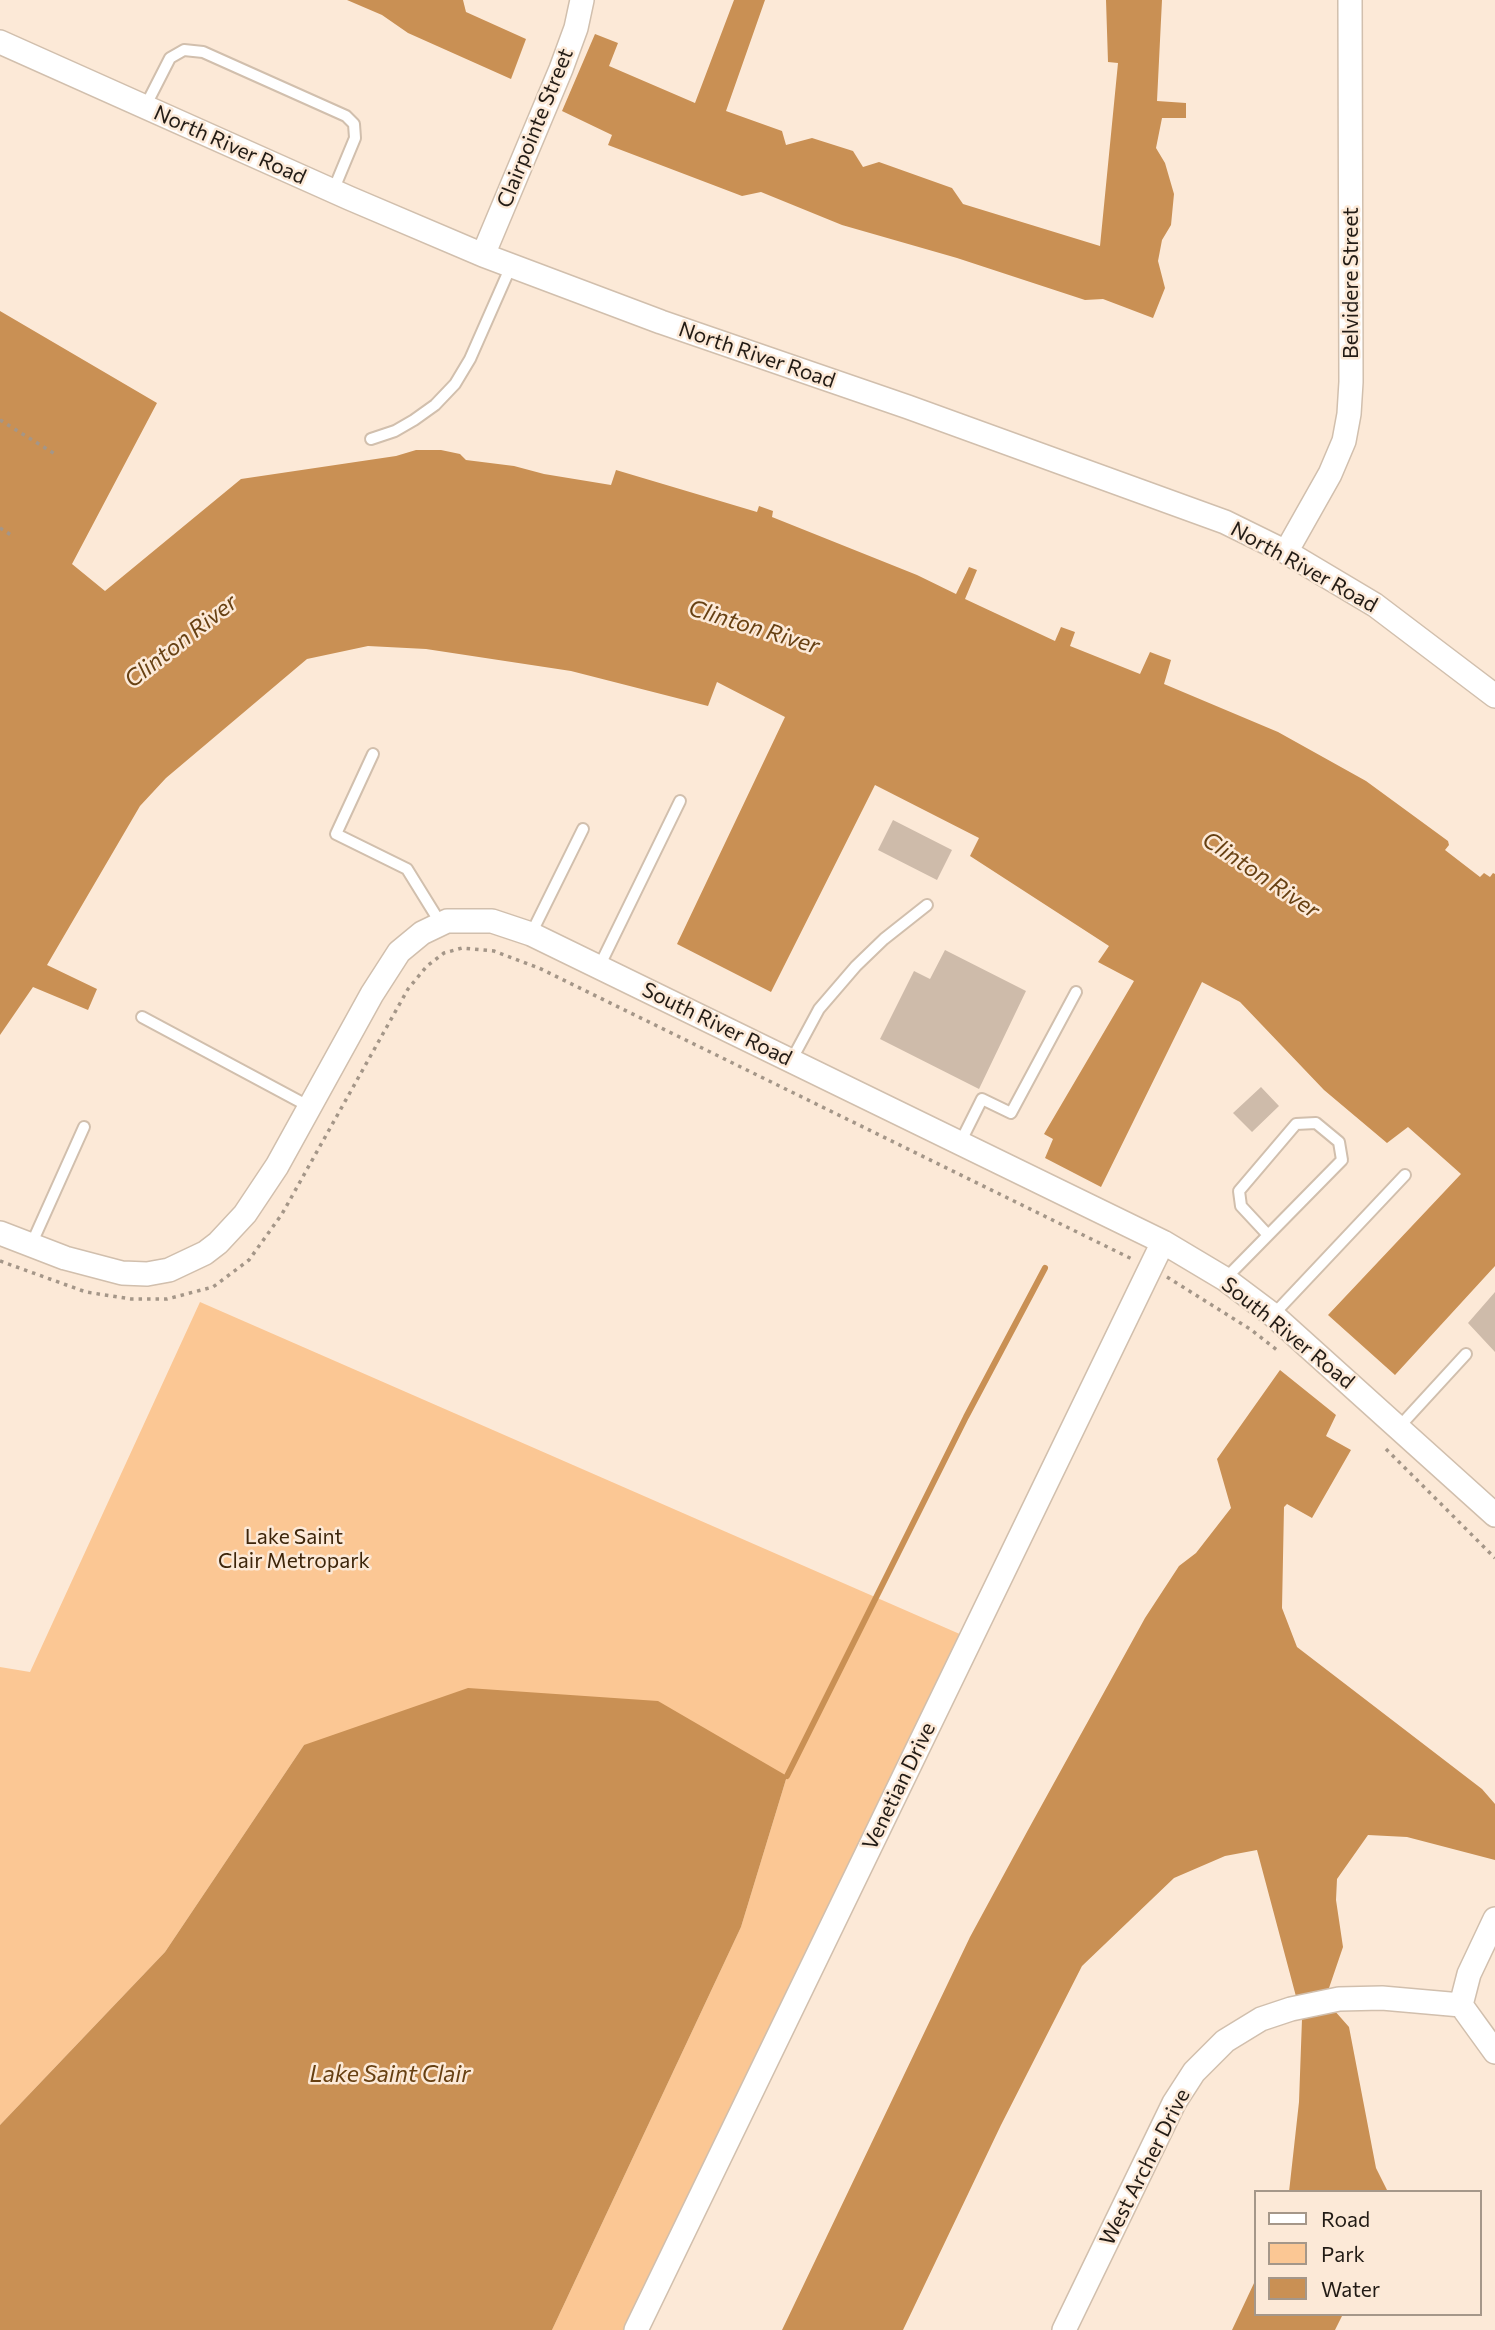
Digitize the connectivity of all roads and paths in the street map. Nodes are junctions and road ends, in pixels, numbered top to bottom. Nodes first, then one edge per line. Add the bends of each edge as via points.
1 (582, 0) edge
2 (1350, 0) edge
3 (0, 42) edge
4 (145, 107) junction
5 (332, 191) junction
6 (482, 255) junction
7 (511, 265) junction
8 (0, 421) edge
9 (371, 439) dead end
10 (55, 453) dead end
11 (0, 528) edge
12 (14, 537) dead end
13 (1286, 552) junction
14 (1491, 689) edge
15 (373, 754) dead end
16 (680, 801) dead end
17 (583, 828) dead end
18 (927, 905) dead end
19 (441, 924) junction
20 (531, 934) junction
21 (599, 967) junction
22 (1076, 992) dead end
23 (142, 1017) dead end
24 (792, 1060) junction
25 (310, 1107) junction
26 (85, 1127) dead end
27 (960, 1143) junction
28 (1405, 1175) dead end
29 (0, 1233) edge
30 (1268, 1235) junction
31 (1163, 1242) junction
32 (31, 1245) junction
33 (0, 1261) edge
34 (1150, 1269) junction
35 (1225, 1279) junction
36 (1273, 1315) junction
37 (1280, 1352) dead end
38 (1466, 1354) dead end
39 (1399, 1427) junction
40 (1385, 1447) dead end
41 (1495, 1515) edge
42 (1495, 1558) edge
43 (1495, 1919) edge
44 (1461, 2005) junction
45 (1495, 2052) edge
46 (636, 2330) edge
47 (1064, 2330) edge

1 - 6 street, Clairpointe Street via 561,69
2 - 13 street, Belvidere Street via 1349,414 1345,441 1330,474
3 - 4 street, North River Road
4 - 5 street, North River Road
4 - 5 lane via 170,58 184,50 203,52 354,124 355,138
5 - 6 street, North River Road
6 - 7 street, North River Road
7 - 9 lane via 455,384 414,420
7 - 13 street, North River Road via 1157,496
8 - 10 path
11 - 12 path
13 - 14 street, North River Road via 1374,605
15 - 19 lane via 336,834 407,869
16 - 21 lane
17 - 20 lane
18 - 24 lane via 856,966 819,1009
19 - 20 street, South River Road via 492,921
19 - 25 street, South River Road via 411,940 392,962
20 - 21 street, South River Road
21 - 24 street, South River Road
22 - 27 lane via 1011,1113 982,1099
23 - 25 lane
24 - 27 street, South River Road
25 - 32 street, South River Road via 246,1213 218,1243 191,1261 147,1273 122,1273
26 - 32 lane
27 - 31 street, South River Road
28 - 36 lane
29 - 32 street, South River Road
30 - 30 lane via 1342,1160 1339,1142 1316,1123 1296,1124 1238,1191 1241,1206
30 - 35 lane
31 - 34 street, Venetian Drive
31 - 35 street, South River Road
33 - 34 path via 86,1292 131,1298 167,1299 213,1287 249,1260 282,1214 408,989 443,953 462,948 494,951 539,968
34 - 37 path
34 - 46 street, Venetian Drive
35 - 36 street, South River Road
36 - 39 street, South River Road
38 - 39 lane
39 - 41 street, South River Road
40 - 42 path
43 - 44 street via 1469,1974
44 - 45 street
44 - 47 street, West Archer Drive via 1339,1999 1261,2019 1225,2041 1194,2073 1174,2103

